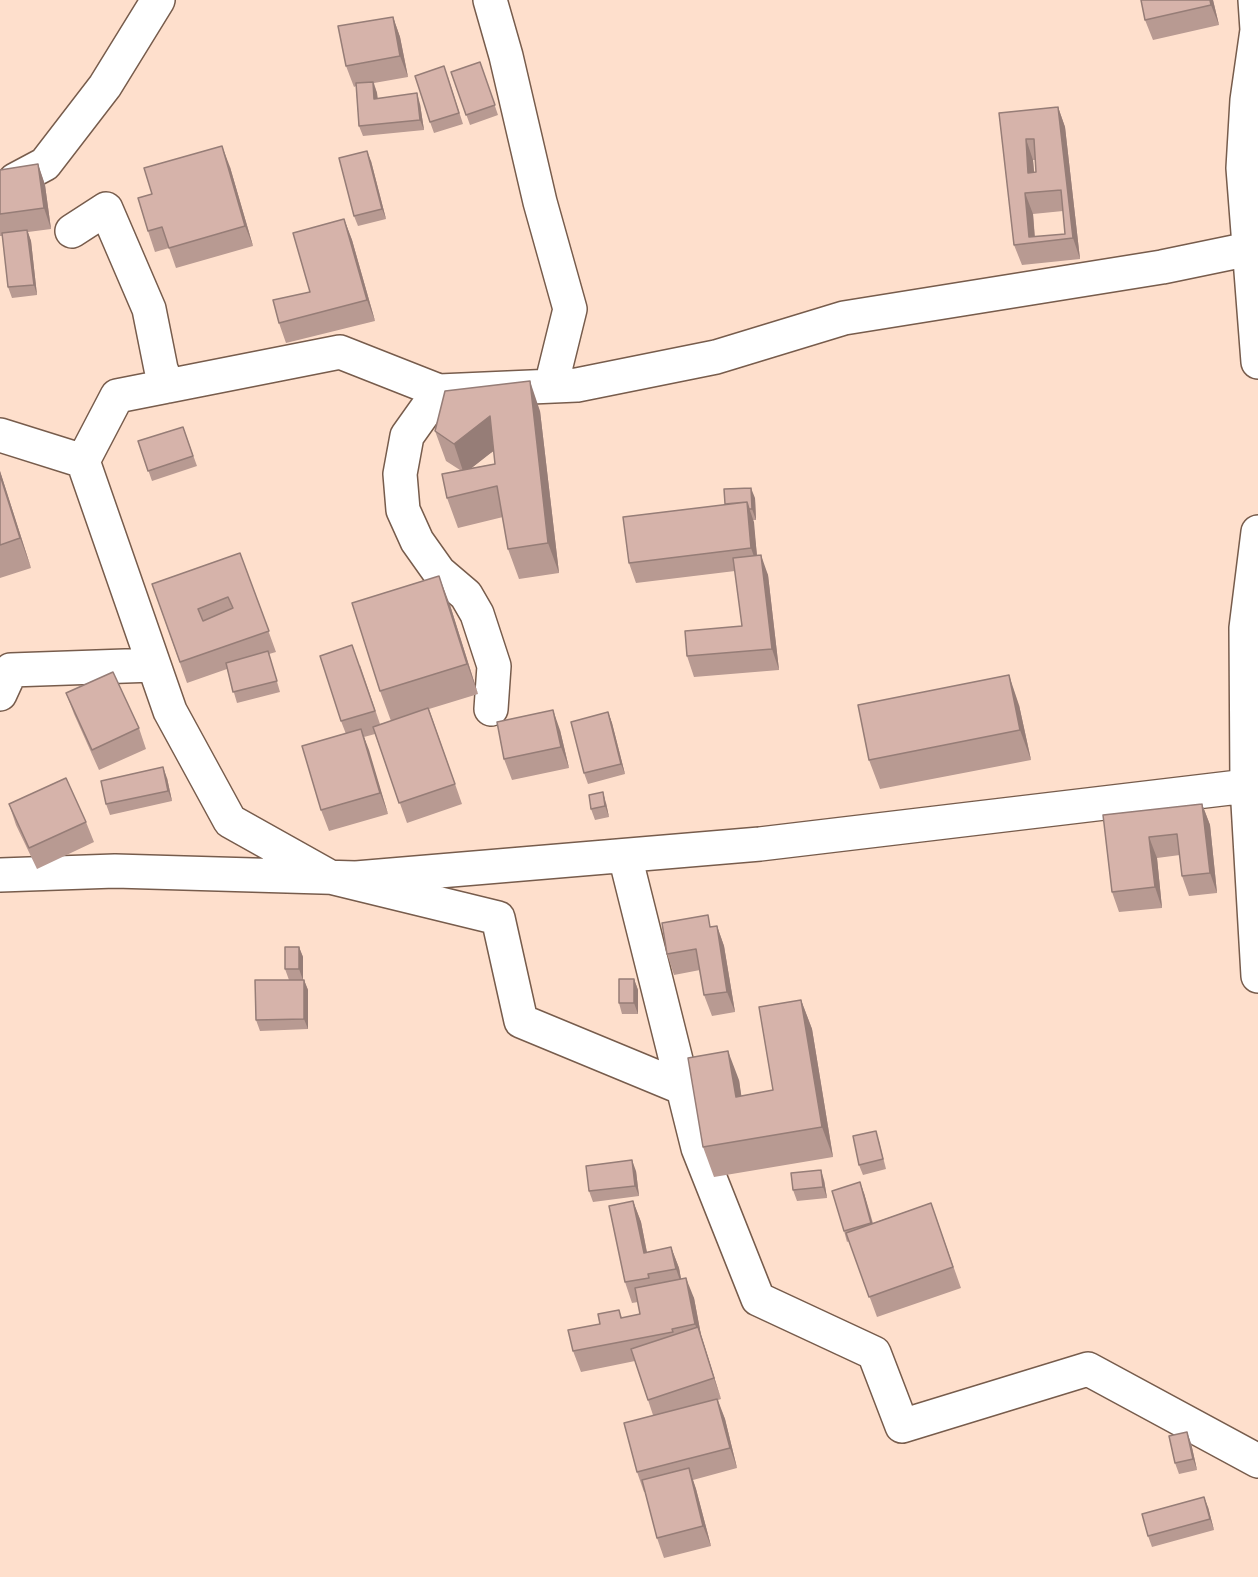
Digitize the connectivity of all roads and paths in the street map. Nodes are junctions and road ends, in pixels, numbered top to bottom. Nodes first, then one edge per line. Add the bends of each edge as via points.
1 (158, 0) edge
2 (490, 0) edge
3 (1255, 0) edge
4 (15, 180) edge
5 (72, 231) dead end
6 (1249, 249) junction
7 (1258, 362) edge
8 (168, 386) junction
9 (551, 386) junction
10 (439, 391) junction
11 (0, 435) edge
12 (83, 461) junction
13 (1258, 532) edge
14 (154, 665) junction
15 (1252, 677) edge
16 (0, 694) edge
17 (491, 709) dead end
18 (1246, 786) junction
19 (625, 856) junction
20 (0, 875) edge
21 (330, 877) junction
22 (1258, 976) edge
23 (683, 1088) junction
24 (1258, 1461) edge

1 - 4 street via 105,86 45,164
2 - 9 street via 570,309
3 - 6 street via 1257,30 1246,100 1243,168
5 - 8 street via 106,209 149,309
6 - 7 street
6 - 9 street via 1033,290 844,318 716,357 577,385
8 - 10 street via 340,352
8 - 12 street via 117,396
9 - 10 street
10 - 17 street via 407,436 400,474 403,510 417,541 439,572 466,595 477,614 494,666
11 - 12 street
12 - 14 street
13 - 15 street via 1246,628
14 - 16 street via 11,670
14 - 21 street via 170,711 230,821
15 - 18 street
18 - 19 street via 760,844
18 - 22 street
19 - 21 street via 356,879
19 - 23 street
20 - 21 street via 115,871
21 - 23 street via 498,918 521,1021
23 - 24 street via 698,1148 758,1299 874,1353 902,1426 1088,1369

